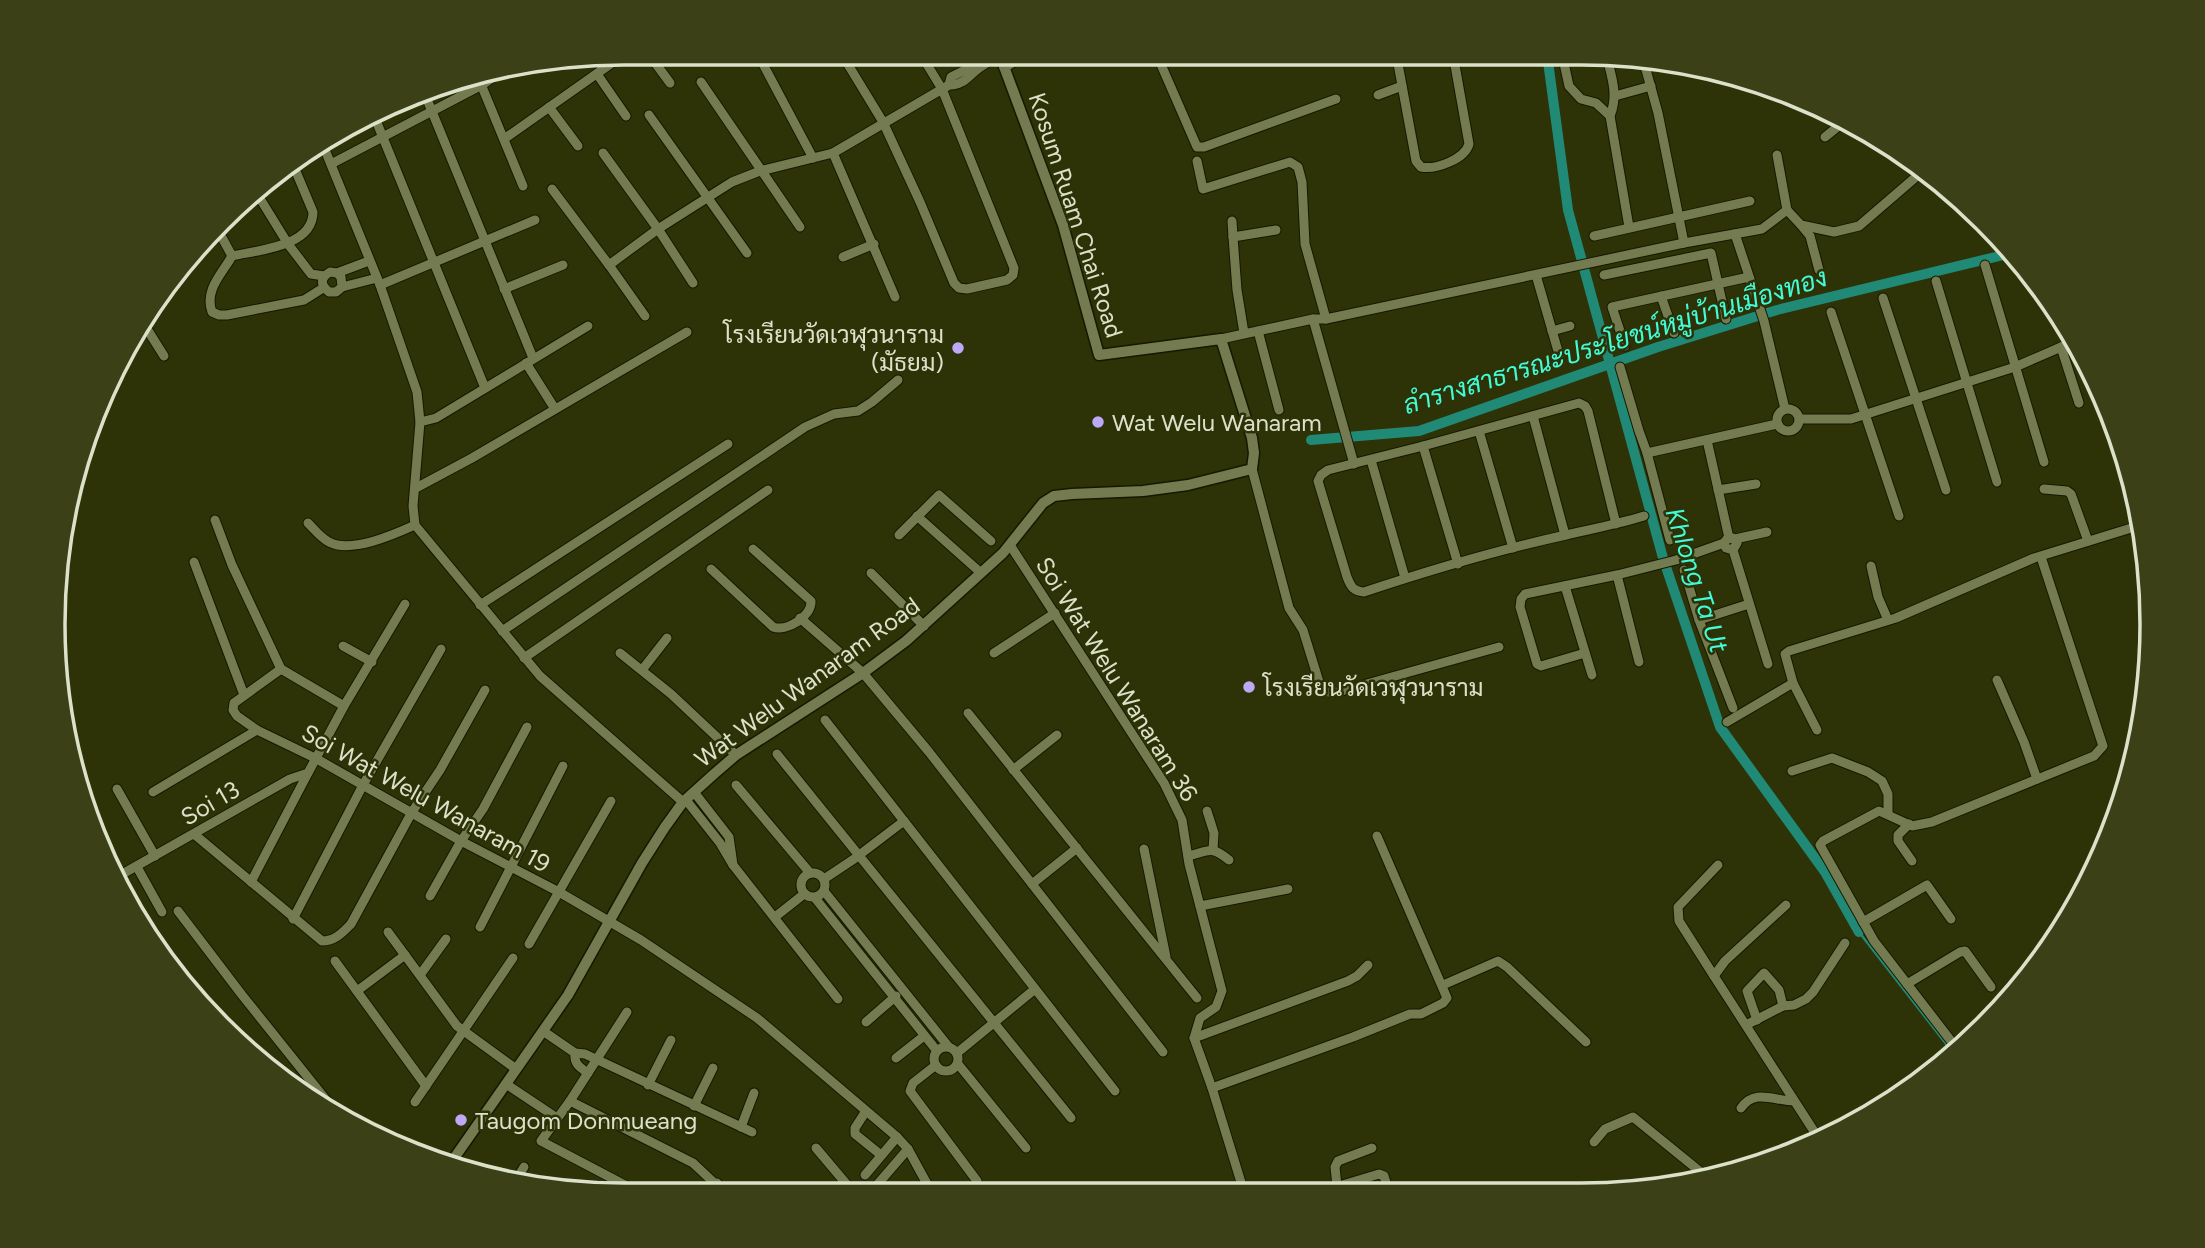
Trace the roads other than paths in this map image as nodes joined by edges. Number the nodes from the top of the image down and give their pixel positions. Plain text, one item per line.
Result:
1 (608, 65) edge
2 (657, 65) edge
3 (765, 65) edge
4 (848, 65) edge
5 (929, 65) edge
6 (984, 65) edge
7 (1003, 65) edge
8 (1009, 65) edge
9 (1161, 65) edge
10 (1398, 65) edge
11 (1455, 65) edge
12 (1564, 65) edge
13 (1609, 66) edge
14 (1004, 68) junction
15 (1646, 69) edge
16 (597, 74) junction
17 (701, 82) dead end
18 (481, 83) edge
19 (670, 83) dead end
20 (472, 86) edge
21 (1402, 86) junction
22 (1651, 86) junction
23 (945, 87) junction
24 (1378, 94) dead end
25 (1615, 96) junction
26 (1336, 99) dead end
27 (427, 100) edge
28 (549, 107) junction
29 (432, 111) junction
30 (649, 115) dead end
31 (626, 116) dead end
32 (1610, 116) junction
33 (377, 122) edge
34 (883, 122) junction
35 (1837, 127) edge
36 (383, 136) junction
37 (1825, 137) dead end
38 (504, 139) junction
39 (578, 146) dead end
40 (326, 151) edge
41 (603, 153) dead end
42 (834, 153) junction
43 (1777, 155) dead end
44 (813, 158) junction
45 (1197, 161) dead end
46 (331, 164) junction
47 (296, 171) edge
48 (760, 171) junction
49 (1916, 177) edge
50 (523, 186) dead end
51 (552, 189) dead end
52 (708, 196) junction
53 (261, 199) edge
54 (1750, 201) dead end
55 (1787, 210) junction
56 (1678, 216) junction
57 (535, 220) dead end
58 (1232, 221) dead end
59 (1801, 225) junction
60 (800, 227) dead end
61 (1629, 227) junction
62 (658, 229) junction
63 (1276, 230) dead end
64 (1735, 233) junction
65 (1594, 236) dead end
66 (222, 237) edge
67 (1233, 237) junction
68 (485, 241) junction
69 (1684, 243) junction
70 (288, 244) junction
71 (874, 244) junction
72 (747, 253) dead end
73 (232, 256) junction
74 (844, 257) dead end
75 (369, 261) junction
76 (434, 262) junction
77 (563, 265) dead end
78 (609, 265) junction
79 (1985, 265) dead end
80 (1819, 270) dead end
81 (337, 273) junction
82 (1536, 275) junction
83 (1604, 275) dead end
84 (324, 276) junction
85 (1749, 277) junction
86 (379, 281) junction
87 (1936, 281) dead end
88 (693, 283) dead end
89 (1718, 284) junction
90 (342, 287) junction
91 (323, 288) junction
92 (505, 289) junction
93 (1661, 296) junction
94 (895, 297) dead end
95 (1883, 298) dead end
96 (1831, 312) dead end
97 (645, 316) dead end
98 (1312, 319) junction
99 (1326, 319) junction
100 (1726, 319) dead end
101 (588, 326) dead end
102 (1570, 326) dead end
103 (148, 331) edge
104 (1258, 331) junction
105 (1552, 331) junction
106 (687, 332) dead end
107 (1244, 333) junction
108 (1674, 333) dead end
109 (1221, 339) junction
110 (2066, 345) edge
111 (1625, 346) dead end
112 (2061, 347) junction
113 (164, 356) dead end
114 (1560, 358) dead end
115 (529, 360) junction
116 (1620, 367) dead end
117 (2015, 367) junction
118 (898, 380) dead end
119 (1966, 381) junction
120 (485, 388) junction
121 (1916, 397) junction
122 (2079, 403) dead end
123 (555, 410) junction
124 (1279, 410) dead end
125 (1785, 410) junction
126 (1864, 415) junction
127 (1533, 416) junction
128 (1799, 419) junction
129 (420, 422) junction
130 (1777, 424) junction
131 (1479, 431) junction
132 (1707, 440) junction
133 (728, 444) dead end
134 (1423, 446) junction
135 (1647, 453) junction
136 (1371, 460) junction
137 (2043, 462) dead end
138 (1354, 464) junction
139 (1252, 469) junction
140 (1997, 482) dead end
141 (1756, 484) dead end
142 (416, 488) junction
143 (2044, 489) dead end
144 (1718, 490) junction
145 (1945, 490) dead end
146 (768, 491) dead end
147 (917, 516) junction
148 (1644, 516) dead end
149 (1899, 516) dead end
150 (215, 520) dead end
151 (307, 523) dead end
152 (1616, 524) junction
153 (415, 525) junction
154 (2132, 528) edge
155 (1767, 532) dead end
156 (899, 534) dead end
157 (1565, 535) junction
158 (1670, 540) dead end
159 (1729, 540) junction
160 (991, 541) dead end
161 (2088, 541) junction
162 (1010, 545) junction
163 (1513, 548) junction
164 (753, 549) dead end
165 (2041, 557) junction
166 (194, 562) dead end
167 (1458, 564) junction
168 (1871, 566) dead end
169 (711, 569) dead end
170 (1684, 570) dead end
171 (871, 573) dead end
172 (981, 573) junction
173 (1617, 575) junction
174 (1405, 579) junction
175 (1565, 586) junction
176 (405, 604) dead end
177 (1749, 604) junction
178 (480, 605) junction
179 (1055, 613) junction
180 (800, 618) junction
181 (1699, 620) junction
182 (1888, 620) junction
183 (924, 626) junction
184 (502, 631) junction
185 (667, 638) dead end
186 (343, 646) dead end
187 (1499, 647) dead end
188 (441, 649) dead end
189 (620, 653) dead end
190 (994, 653) dead end
191 (1585, 653) junction
192 (524, 658) junction
193 (372, 662) junction
194 (1639, 662) dead end
195 (1768, 664) dead end
196 (281, 669) junction
197 (642, 670) junction
198 (863, 674) junction
199 (1592, 674) dead end
200 (1997, 680) dead end
201 (1793, 682) junction
202 (485, 690) dead end
203 (244, 695) junction
204 (344, 706) junction
205 (1733, 708) dead end
206 (968, 713) dead end
207 (825, 720) dead end
208 (1727, 722) dead end
209 (527, 727) dead end
210 (257, 730) junction
211 (1817, 730) dead end
212 (1058, 735) dead end
213 (777, 754) dead end
214 (736, 755) junction
215 (317, 759) junction
216 (563, 766) dead end
217 (1013, 770) junction
218 (1792, 771) dead end
219 (308, 773) junction
220 (2037, 779) junction
221 (363, 785) junction
222 (736, 785) dead end
223 (117, 789) dead end
224 (153, 792) dead end
225 (688, 798) junction
226 (611, 802) dead end
227 (1207, 811) dead end
228 (412, 812) junction
229 (1888, 814) junction
230 (904, 821) junction
231 (1909, 824) junction
232 (194, 834) junction
233 (1377, 836) dead end
234 (461, 841) junction
235 (1077, 848) junction
236 (1144, 849) dead end
237 (1213, 850) junction
238 (155, 856) junction
239 (859, 856) junction
240 (1188, 856) junction
241 (1229, 860) dead end
242 (1912, 861) dead end
243 (1718, 865) dead end
244 (137, 867) junction
245 (509, 867) junction
246 (810, 873) junction
247 (124, 874) edge
248 (824, 879) junction
249 (251, 882) junction
250 (1032, 884) junction
251 (1288, 889) dead end
252 (824, 891) junction
253 (559, 892) junction
254 (804, 894) junction
255 (430, 896) dead end
256 (815, 898) junction
257 (1786, 905) dead end
258 (1200, 906) junction
259 (178, 911) dead end
260 (162, 912) dead end
261 (775, 917) junction
262 (293, 919) junction
263 (1951, 919) dead end
264 (609, 921) junction
265 (1863, 922) junction
266 (480, 927) dead end
267 (388, 932) dead end
268 (446, 939) dead end
269 (1845, 943) dead end
270 (529, 944) dead end
271 (405, 954) junction
272 (513, 958) dead end
273 (1167, 960) junction
274 (335, 961) dead end
275 (1367, 965) dead end
276 (420, 975) junction
277 (1714, 976) junction
278 (1907, 984) junction
279 (1443, 985) junction
280 (1991, 987) dead end
281 (1035, 989) junction
282 (903, 990) junction
283 (356, 991) junction
284 (894, 998) junction
285 (1197, 998) dead end
286 (838, 999) dead end
287 (1783, 1006) junction
288 (627, 1012) dead end
289 (1756, 1020) junction
290 (866, 1022) dead end
291 (994, 1023) junction
292 (1746, 1025) junction
293 (543, 1031) junction
294 (464, 1032) junction
295 (924, 1036) junction
296 (1194, 1038) junction
297 (671, 1040) dead end
298 (1586, 1042) dead end
299 (1952, 1042) edge
300 (948, 1046) junction
301 (937, 1051) junction
302 (1163, 1052) dead end
303 (575, 1053) junction
304 (957, 1053) junction
305 (896, 1058) dead end
306 (596, 1060) junction
307 (958, 1064) junction
308 (936, 1065) junction
309 (713, 1068) dead end
310 (516, 1069) junction
311 (587, 1073) junction
312 (506, 1084) junction
313 (648, 1084) junction
314 (426, 1086) junction
315 (1212, 1088) junction
316 (1115, 1091) dead end
317 (754, 1094) dead end
318 (322, 1095) edge
319 (570, 1101) junction
320 (1794, 1101) junction
321 (415, 1102) dead end
322 (694, 1106) junction
323 (1741, 1108) dead end
324 (866, 1111) junction
325 (557, 1118) junction
326 (1071, 1118) dead end
327 (741, 1126) junction
328 (752, 1132) dead end
329 (1814, 1132) edge
330 (897, 1137) junction
331 (1594, 1142) dead end
332 (816, 1148) dead end
333 (1026, 1148) dead end
334 (1372, 1148) dead end
335 (908, 1149) junction
336 (881, 1156) junction
337 (455, 1157) edge
338 (524, 1167) dead end
339 (1699, 1171) edge
340 (520, 1174) edge
341 (865, 1175) dead end
342 (977, 1181) dead end
343 (621, 1183) edge
344 (716, 1183) edge
345 (846, 1183) edge
346 (879, 1183) edge
347 (927, 1183) edge
348 (1241, 1183) edge
349 (1337, 1183) edge
350 (1348, 1183) edge
351 (1386, 1183) edge

1 - 16 street
2 - 19 street
3 - 44 street
4 - 34 street
5 - 23 street
6 - 23 street
7 - 14 street, Kosum Ruam Chai Road
8 - 14 street
9 - 26 street
10 - 21 street
11 - 21 street
12 - 32 street
13 - 25 street
14 - 109 street, Kosum Ruam Chai Road
15 - 22 street
16 - 28 street
16 - 31 street
17 - 48 street
18 - 38 street
20 - 29 street
21 - 24 street
22 - 25 street
22 - 56 street
23 - 34 street
23 - 34 street
25 - 32 street
27 - 29 street
28 - 38 street
28 - 39 street
29 - 36 street
29 - 68 street
30 - 52 street
32 - 61 street
33 - 36 street
34 - 42 street
35 - 37 street
36 - 46 street
36 - 76 street
38 - 50 street
40 - 46 street
41 - 62 street
42 - 44 street
42 - 71 street
43 - 55 street
44 - 48 street
45 - 99 street
46 - 75 street
47 - 70 street
48 - 52 street
48 - 60 street
49 - 59 street
51 - 78 street
52 - 62 street
52 - 72 street
53 - 70 street
54 - 56 street
55 - 59 street
55 - 64 street
56 - 61 street
56 - 69 street
57 - 68 street
58 - 67 street
59 - 80 street
61 - 65 street
62 - 78 street
62 - 88 street
63 - 67 street
64 - 69 street
64 - 85 street
66 - 73 street
67 - 107 street
68 - 76 street
68 - 92 street
69 - 82 street
70 - 73 street
70 - 84 street
71 - 74 street
71 - 94 street
73 - 91 street
75 - 81 street
75 - 86 street
76 - 86 street
76 - 120 street
77 - 92 street
78 - 97 street
79 - 117 street
81 - 84 street
81 - 90 street
82 - 99 street
82 - 105 street
83 - 89 street
84 - 91 street
85 - 89 street
85 - 125 street
86 - 90 street
86 - 129 street
87 - 119 street
89 - 93 street
89 - 100 street
90 - 91 street
92 - 115 street
93 - 108 street
93 - 111 street
95 - 121 street
96 - 126 street
98 - 99 street
98 - 104 street
98 - 138 street
101 - 115 street
102 - 105 street
103 - 113 street
104 - 107 street
104 - 124 street
105 - 114 street
106 - 123 street
107 - 109 street
109 - 139 street
110 - 112 street
112 - 117 street
112 - 122 street
115 - 120 street
115 - 123 street
116 - 135 street
117 - 119 street
117 - 137 street
118 - 184 street
119 - 121 street
119 - 140 street
120 - 129 street
121 - 126 street
121 - 145 street
123 - 142 street
125 - 128 street
125 - 130 street
126 - 128 street
126 - 149 street
127 - 131 street
127 - 152 street
127 - 157 street
128 - 130 street
129 - 142 street
130 - 132 street
131 - 134 street
131 - 163 street
132 - 135 street
132 - 144 street
133 - 178 street
134 - 136 street
134 - 167 street
135 - 158 street
136 - 138 street
136 - 174 street
138 - 174 street
139 - 162 street, Wat Welu Wanaram Road
139 - 187 street
141 - 144 street
142 - 153 street
143 - 161 street
144 - 159 street
146 - 192 street
147 - 156 street
147 - 160 street
147 - 172 street
148 - 152 street
150 - 196 street
151 - 153 street
152 - 157 street
153 - 178 street
154 - 161 street
155 - 159 street
157 - 163 street
159 - 173 street
159 - 177 street
161 - 165 street
162 - 172 street, Wat Welu Wanaram Road
162 - 179 street, Soi Wat Welu Wanaram 36
163 - 167 street
164 - 180 street
165 - 182 street
165 - 220 street
166 - 203 street
167 - 174 street
168 - 182 street
169 - 180 street
170 - 181 street
171 - 183 street
172 - 183 street, Wat Welu Wanaram Road
173 - 175 street
173 - 194 street
175 - 191 street
175 - 191 street
176 - 193 street
177 - 181 street
177 - 195 street
178 - 184 street
179 - 190 street
179 - 240 street, Soi Wat Welu Wanaram 36
180 - 198 street
181 - 205 street
182 - 201 street
183 - 198 street, Wat Welu Wanaram Road
184 - 192 street
185 - 197 street
186 - 193 street
188 - 221 street
189 - 197 street
191 - 199 street
192 - 225 street
193 - 204 street
196 - 203 street
196 - 204 street
197 - 214 street
198 - 214 street, Wat Welu Wanaram Road
198 - 250 street
200 - 220 street
201 - 208 street
201 - 211 street
202 - 228 street
203 - 210 street, Soi Wat Welu Wanaram 19
204 - 215 street
206 - 217 street
207 - 230 street
209 - 234 street
210 - 215 street, Soi Wat Welu Wanaram 19
210 - 224 street
212 - 217 street
213 - 239 street
214 - 225 street, Wat Welu Wanaram Road
215 - 219 street
215 - 221 street, Soi Wat Welu Wanaram 19
216 - 245 street
217 - 235 street
218 - 229 street
219 - 232 street, Soi 13
219 - 249 street
220 - 231 street
221 - 228 street, Soi Wat Welu Wanaram 19
221 - 262 street
222 - 246 street
223 - 238 street
225 - 261 street
225 - 264 street, Wat Welu Wanaram Road
226 - 253 street
227 - 237 street
228 - 234 street, Soi Wat Welu Wanaram 19
228 - 262 street
229 - 231 street
229 - 265 street
230 - 239 street
230 - 281 street
231 - 242 street
232 - 238 street, Soi 13
232 - 249 street
233 - 279 street
234 - 245 street, Soi Wat Welu Wanaram 19
234 - 255 street
235 - 250 street
235 - 273 street
236 - 273 street
237 - 240 street
237 - 241 street
238 - 244 street, Soi 13
239 - 248 street
239 - 291 street
240 - 258 street, Soi Wat Welu Wanaram 36
243 - 277 street
244 - 247 street, Soi 13
244 - 260 street
245 - 253 street, Soi Wat Welu Wanaram 19
245 - 266 street
246 - 248 street
246 - 254 street
248 - 252 street
249 - 262 street
250 - 302 street
251 - 258 street
252 - 256 street
252 - 282 street
253 - 264 street, Soi Wat Welu Wanaram 19
253 - 270 street
254 - 256 street
254 - 261 street
256 - 284 street
257 - 277 street
258 - 296 street, Soi Wat Welu Wanaram 36
259 - 318 street
261 - 286 street
263 - 265 street
264 - 293 street, Wat Welu Wanaram Road
264 - 324 street, Soi Wat Welu Wanaram 19
265 - 278 street
267 - 271 street
268 - 276 street
269 - 287 street
271 - 276 street
271 - 283 street
272 - 294 street
273 - 285 street
274 - 283 street
275 - 296 street
276 - 294 street
277 - 292 street
278 - 280 street
278 - 299 street
279 - 298 street
279 - 315 street
281 - 291 street
281 - 316 street
282 - 284 street
282 - 300 street
283 - 314 street
284 - 290 street
284 - 295 street
287 - 289 street
287 - 289 street
288 - 306 street
289 - 292 street
291 - 304 street
291 - 326 street
292 - 320 street
293 - 303 street
293 - 310 street, Wat Welu Wanaram Road
294 - 310 street
294 - 314 street
295 - 301 street
295 - 305 street
296 - 315 street
297 - 313 street
300 - 301 street
300 - 304 street
301 - 308 street
303 - 306 street
303 - 311 street
304 - 307 street
306 - 311 street
306 - 313 street
307 - 308 street
307 - 333 street
308 - 342 street
309 - 322 street
310 - 312 street, Wat Welu Wanaram Road
311 - 319 street
312 - 325 street
312 - 337 street, Wat Welu Wanaram Road
313 - 322 street
314 - 321 street
315 - 348 street
317 - 327 street
319 - 325 street
319 - 344 street
320 - 323 street
320 - 329 street
322 - 327 street
324 - 330 street, Soi Wat Welu Wanaram 19
324 - 336 street
325 - 343 street
327 - 328 street
330 - 335 street, Soi Wat Welu Wanaram 19
330 - 336 street
331 - 339 street
332 - 345 street
334 - 349 street
335 - 346 street
335 - 347 street, Soi Wat Welu Wanaram 19
336 - 341 street
338 - 340 street
350 - 351 street

